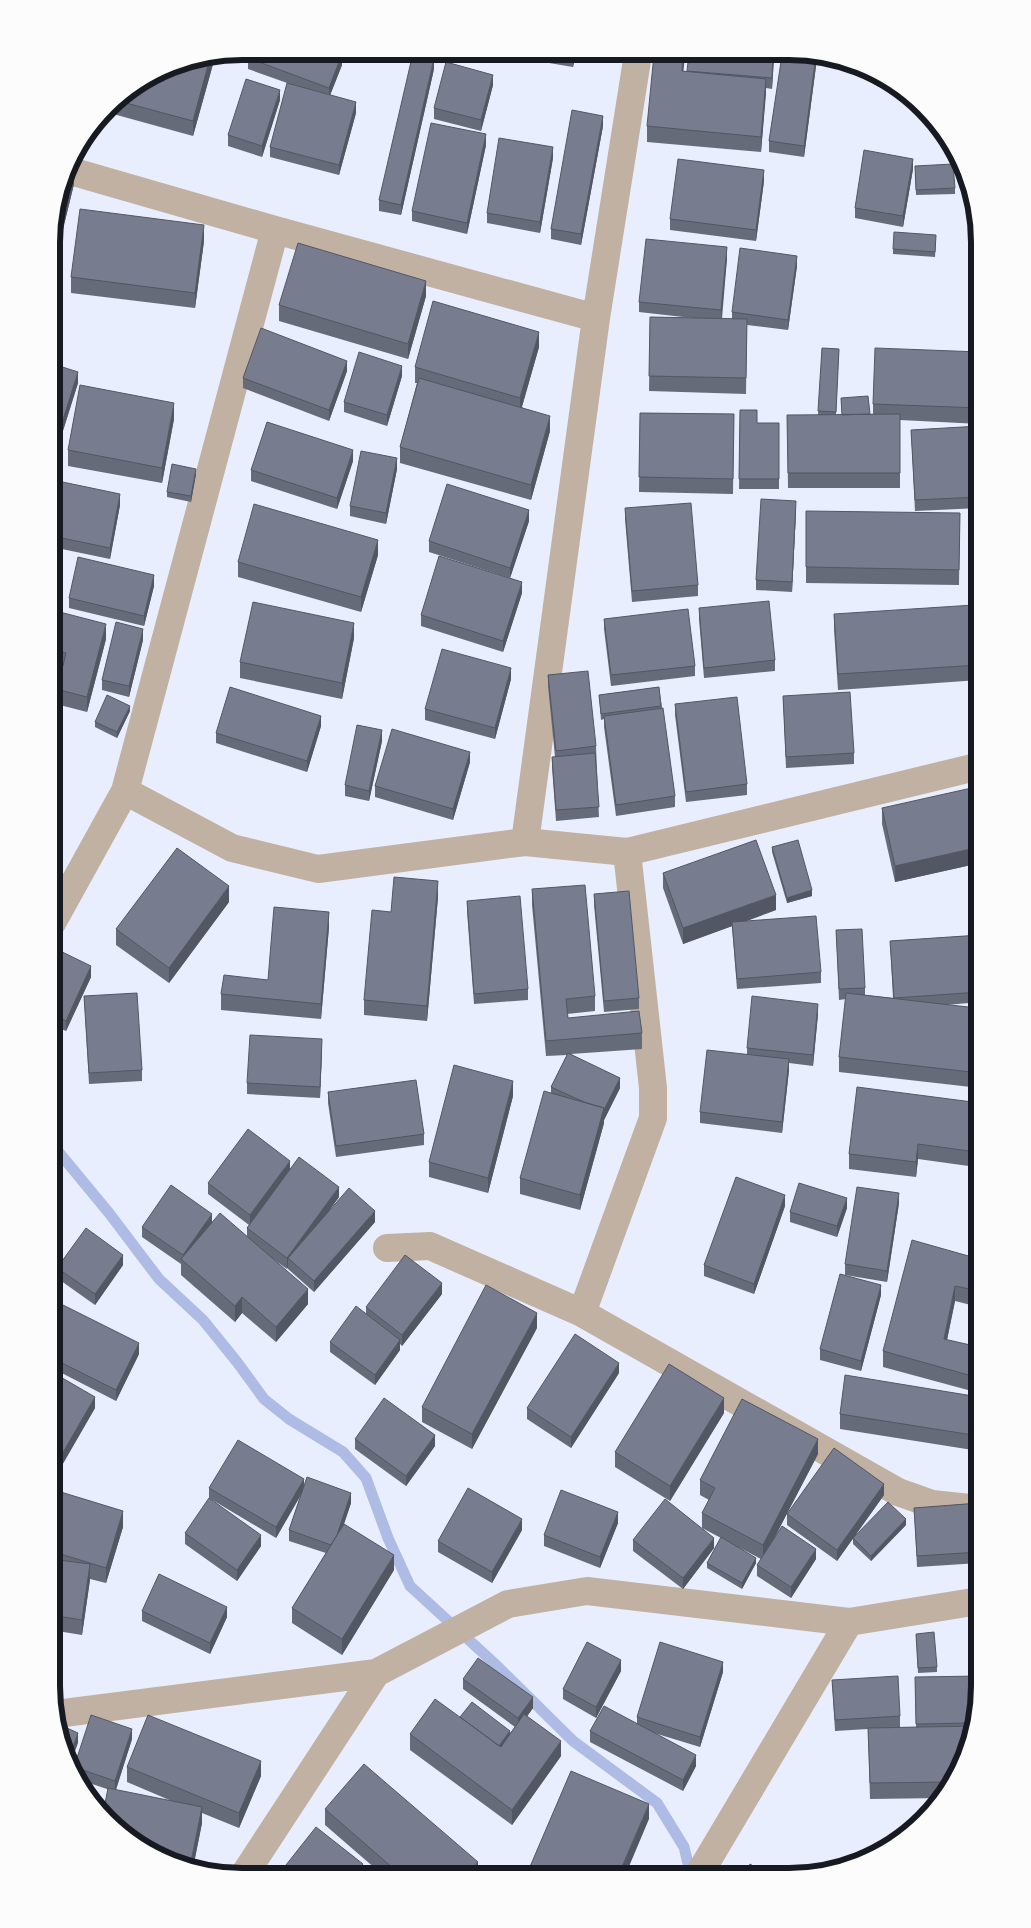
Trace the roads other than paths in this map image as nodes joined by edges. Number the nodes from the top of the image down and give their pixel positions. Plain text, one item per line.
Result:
1 (637, 60) edge
2 (74, 172) edge
3 (275, 230) junction
4 (596, 318) junction
5 (971, 768) edge
6 (125, 790) junction
7 (525, 842) junction
8 (628, 852) junction
9 (60, 908) edge
10 (387, 1248) dead end
11 (582, 1313) junction
12 (971, 1508) edge
13 (971, 1602) edge
14 (849, 1622) junction
15 (376, 1673) junction
16 (63, 1713) edge
17 (249, 1868) edge
18 (703, 1868) edge

1 - 4 street
2 - 3 street
3 - 4 street
3 - 6 street
4 - 7 street
5 - 8 street
6 - 7 street
6 - 9 street
7 - 8 street
8 - 11 street
10 - 11 street
11 - 12 street
13 - 14 street
14 - 15 street
14 - 18 street
15 - 16 street
15 - 17 street

